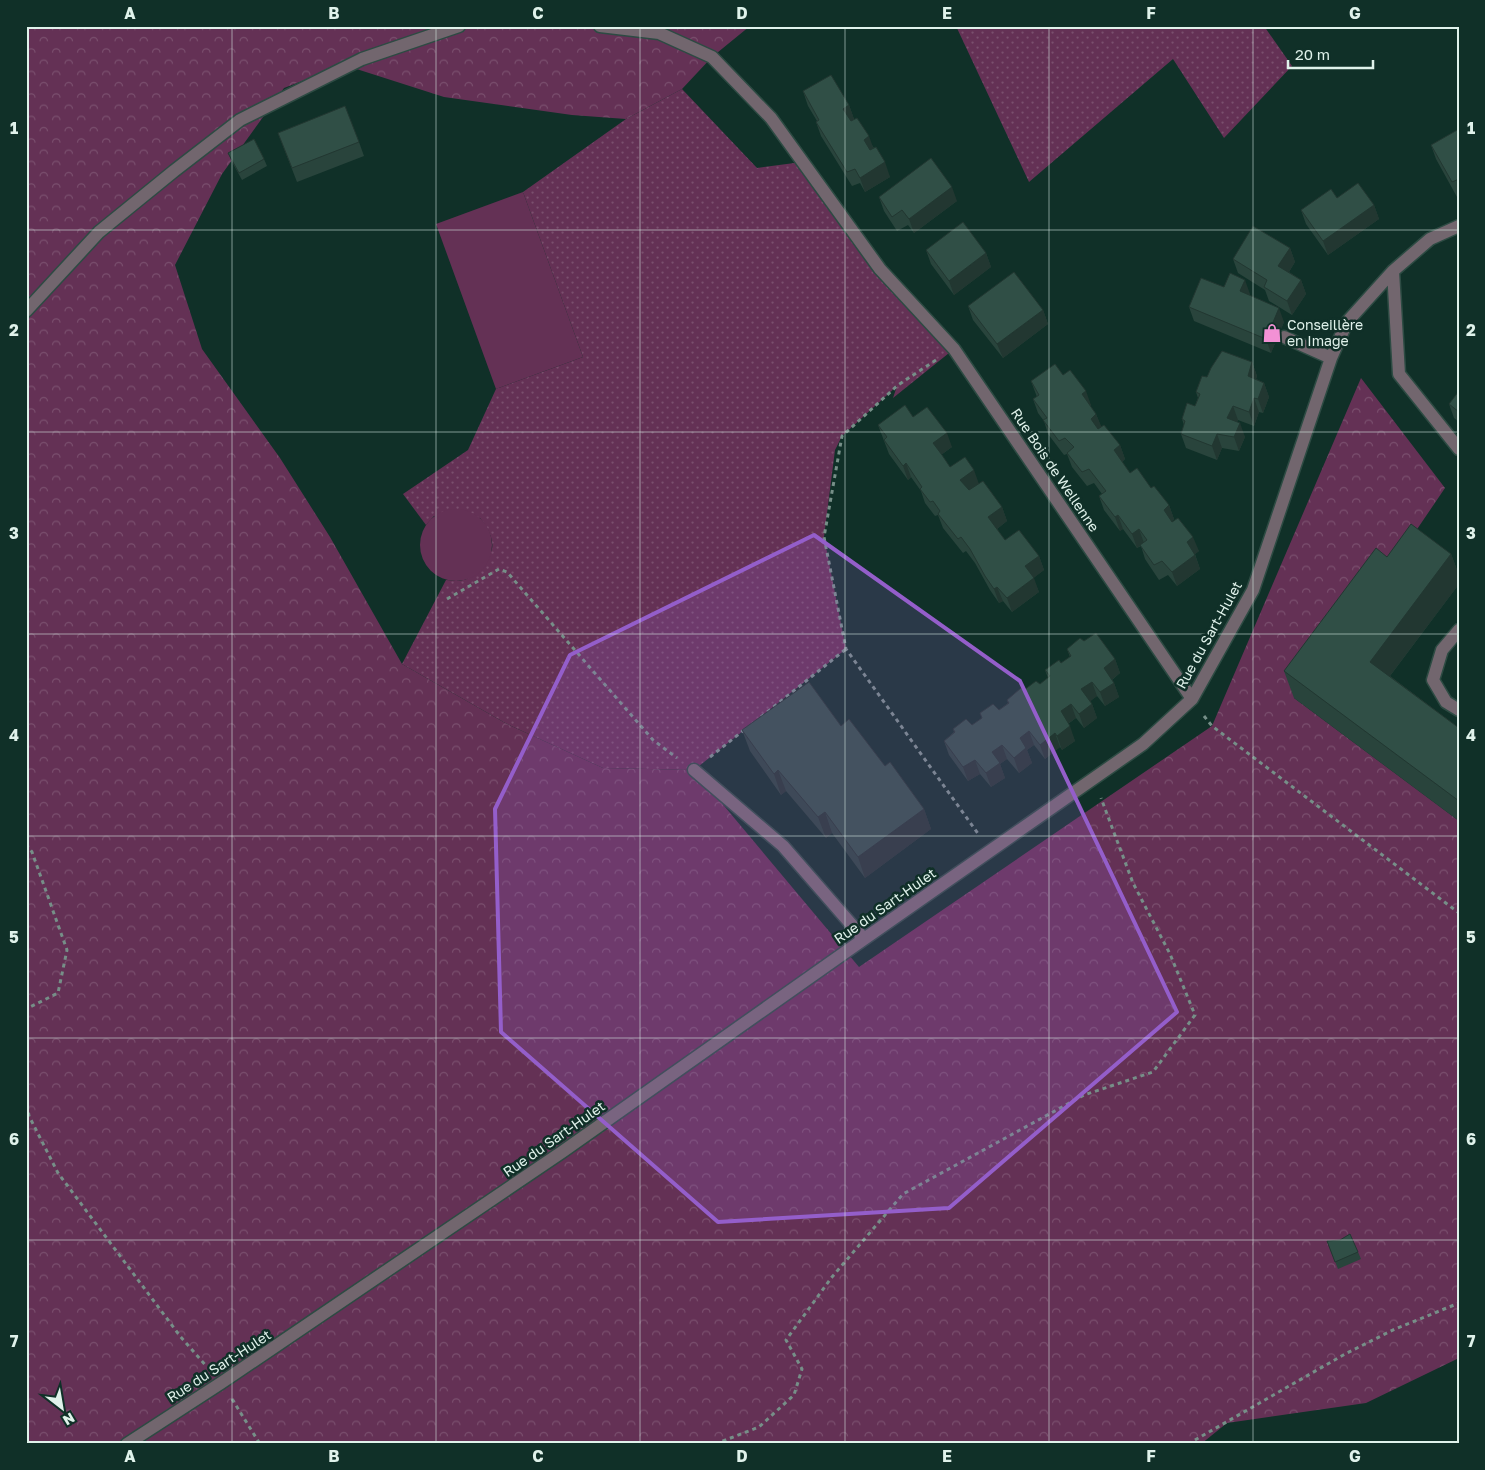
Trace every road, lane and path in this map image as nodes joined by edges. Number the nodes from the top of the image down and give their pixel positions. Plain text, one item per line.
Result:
1 (459, 26) edge
2 (600, 26) edge
3 (1459, 226) edge
4 (1394, 271) junction
5 (26, 311) edge
6 (1284, 337) dead end
7 (954, 349) junction
8 (1331, 358) junction
9 (1459, 449) edge
10 (447, 599) dead end
11 (1459, 630) edge
12 (846, 649) junction
13 (1192, 699) junction
14 (1459, 710) edge
15 (755, 722) edge
16 (748, 728) edge
17 (694, 770) junction
18 (1094, 778) junction
19 (26, 844) edge
20 (990, 851) junction
21 (1459, 914) edge
22 (864, 940) junction
23 (26, 1009) edge
24 (26, 1097) edge
25 (1459, 1303) edge
26 (222, 1383) junction
27 (127, 1444) edge
28 (260, 1444) edge
29 (714, 1444) edge
30 (1188, 1444) edge

1 - 5 street
2 - 7 street, Rue Bois de Wellenne
3 - 4 street, Rue du Sart-Hulet
4 - 8 street, Rue du Sart-Hulet
4 - 9 street
6 - 8 street
7 - 12 path
7 - 13 street, Rue Bois de Wellenne
8 - 13 street, Rue du Sart-Hulet
10 - 17 path
11 - 14 street
12 - 15 path
12 - 20 path
13 - 18 street, Rue du Sart-Hulet
13 - 21 path
16 - 17 path
17 - 22 street
18 - 20 street, Rue du Sart-Hulet
18 - 29 path
19 - 23 path
20 - 22 street, Rue du Sart-Hulet
22 - 26 street, Rue du Sart-Hulet
24 - 26 path
25 - 30 path
26 - 27 street, Rue du Sart-Hulet
26 - 28 path

